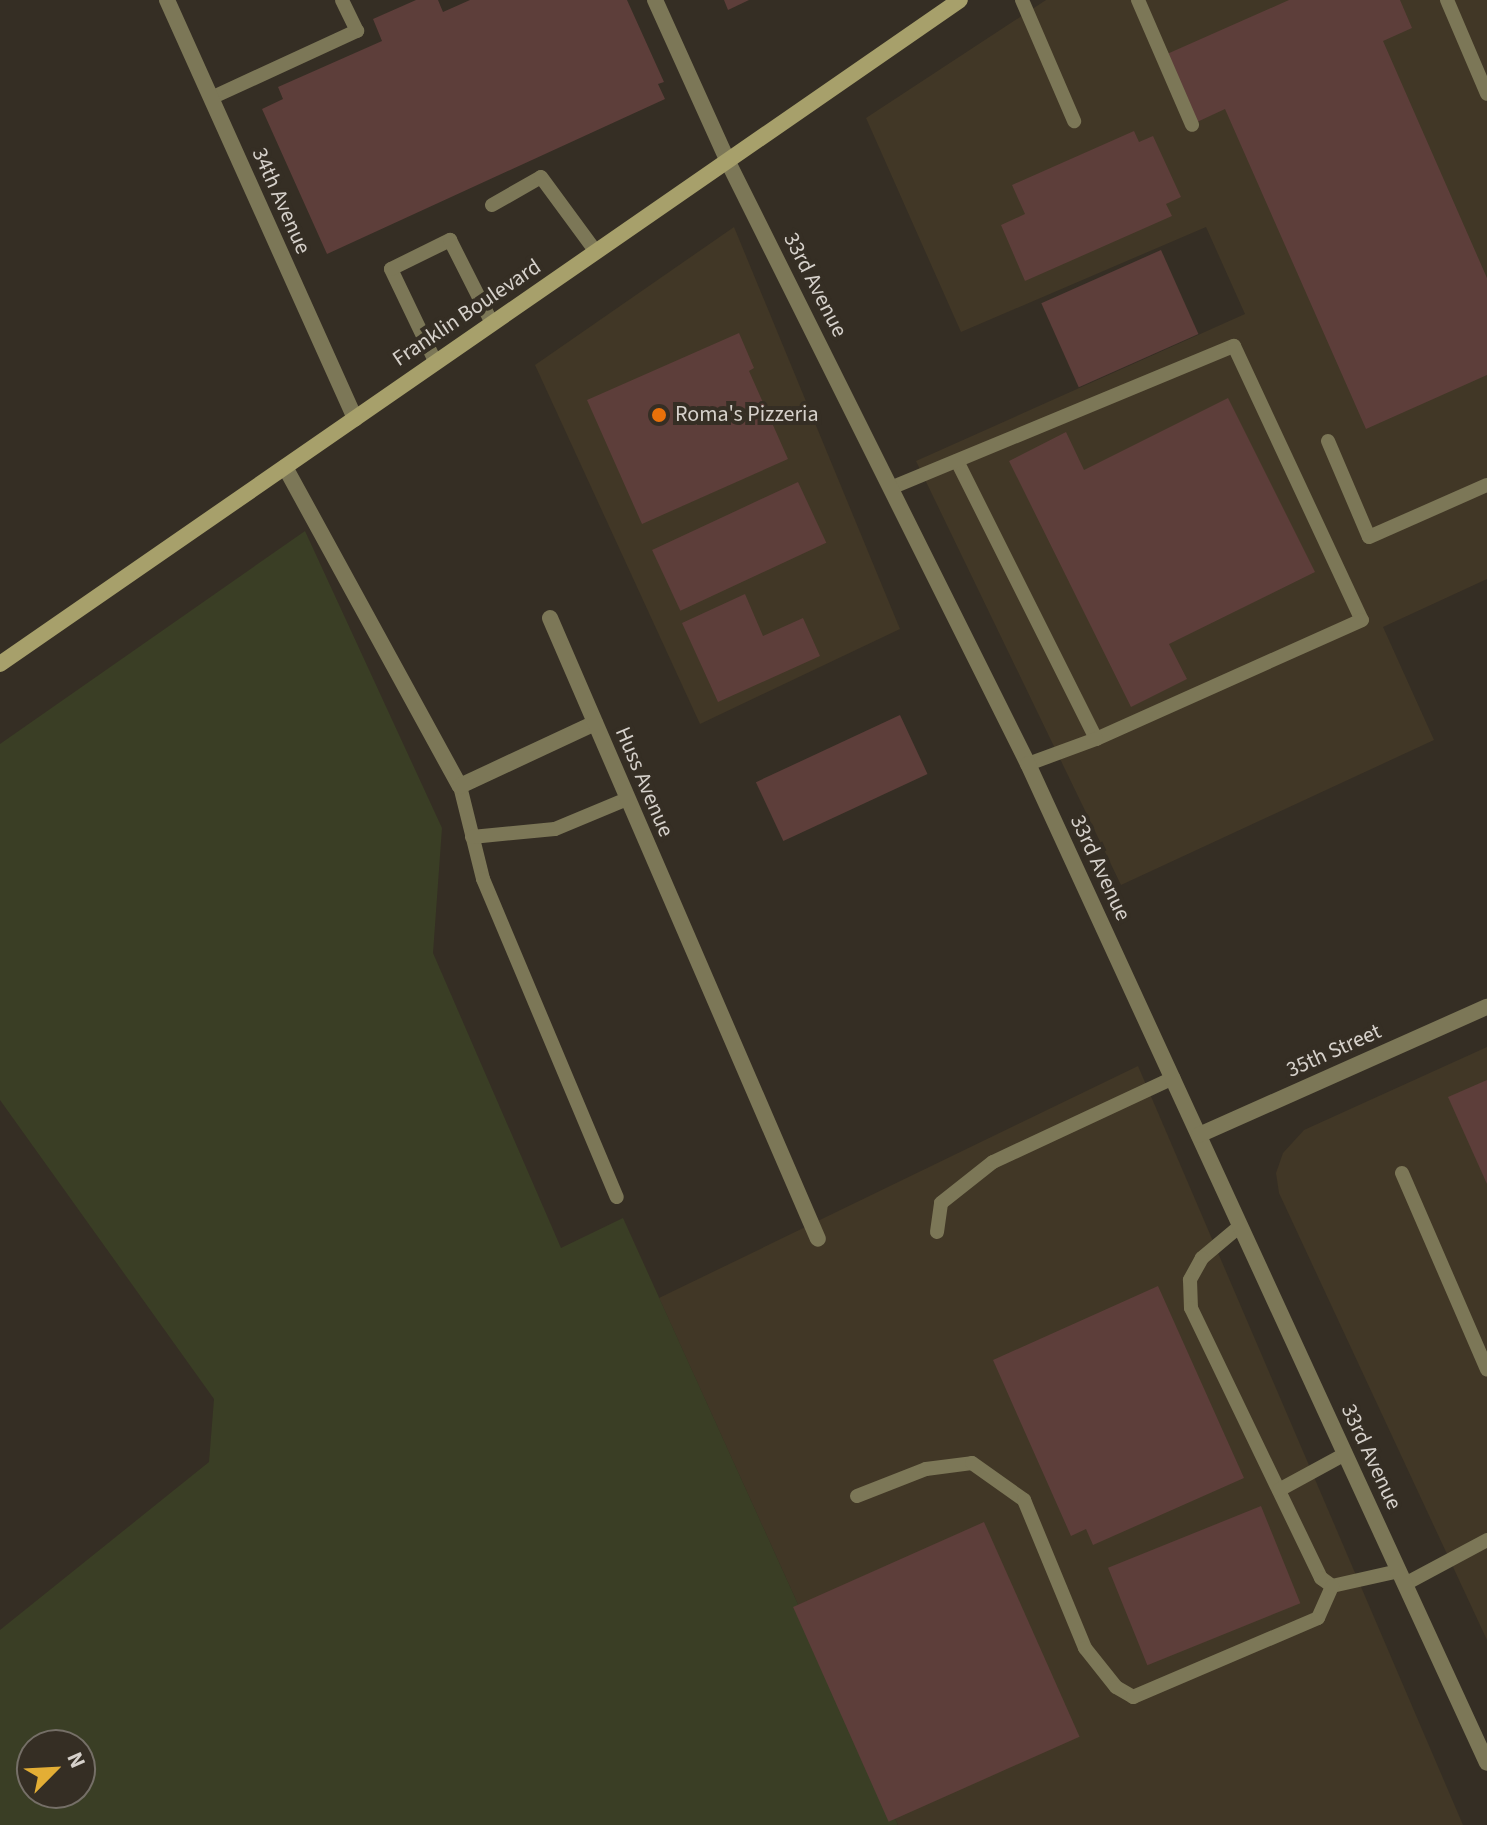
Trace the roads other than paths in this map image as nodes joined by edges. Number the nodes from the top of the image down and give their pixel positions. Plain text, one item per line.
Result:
1 (167, 0) edge
2 (342, 0) edge
3 (655, 0) edge
4 (960, 0) edge
5 (1022, 0) edge
6 (1138, 0) edge
7 (1447, 0) edge
8 (1487, 94) edge
9 (211, 98) junction
10 (1074, 121) dead end
11 (1192, 125) dead end
12 (728, 162) junction
13 (492, 205) dead end
14 (596, 252) junction
15 (492, 323) junction
16 (435, 361) junction
17 (355, 419) junction
18 (1328, 441) dead end
19 (957, 461) junction
20 (285, 467) junction
21 (1487, 485) edge
22 (893, 487) junction
23 (550, 618) dead end
24 (0, 664) edge
25 (595, 723) junction
26 (1096, 739) junction
27 (1028, 764) junction
28 (460, 786) junction
29 (627, 799) junction
30 (472, 837) junction
31 (1487, 1007) edge
32 (1173, 1078) junction
33 (1199, 1135) junction
34 (1402, 1173) dead end
35 (617, 1197) dead end
36 (1240, 1226) junction
37 (937, 1232) dead end
38 (818, 1239) dead end
39 (1487, 1369) edge
40 (1345, 1454) junction
41 (1279, 1490) junction
42 (857, 1496) dead end
43 (1487, 1540) edge
44 (1402, 1577) junction
45 (1332, 1586) junction
46 (1487, 1763) edge

1 - 9 street, 34th Avenue
2 - 9 lane
3 - 12 street, 33rd Avenue
4 - 12 main road, Franklin Boulevard
5 - 10 lane
6 - 11 lane
7 - 8 lane
9 - 17 street, 34th Avenue
12 - 14 main road, Franklin Boulevard
12 - 22 street, 33rd Avenue
13 - 14 lane
14 - 15 main road, Franklin Boulevard
15 - 16 main road, Franklin Boulevard
15 - 16 lane
16 - 17 main road, Franklin Boulevard
17 - 20 main road, Franklin Boulevard
18 - 21 lane
19 - 22 lane
19 - 26 lane
19 - 26 lane
20 - 24 main road, Franklin Boulevard
20 - 28 street
22 - 27 street, 33rd Avenue
23 - 25 street
25 - 28 street, Huss Avenue
25 - 29 street, Huss Avenue
26 - 27 lane
27 - 32 street, 33rd Avenue
28 - 30 lane
29 - 30 lane
29 - 38 street, Huss Avenue
30 - 35 lane
31 - 33 street, 35th Street
32 - 33 street, 33rd Avenue
32 - 37 lane
33 - 36 street, 33rd Avenue
34 - 39 lane
36 - 40 street, 33rd Avenue
36 - 41 lane
40 - 41 lane
40 - 44 street, 33rd Avenue
41 - 45 lane
42 - 45 lane
43 - 44 lane
44 - 45 lane
44 - 46 street, 33rd Avenue

